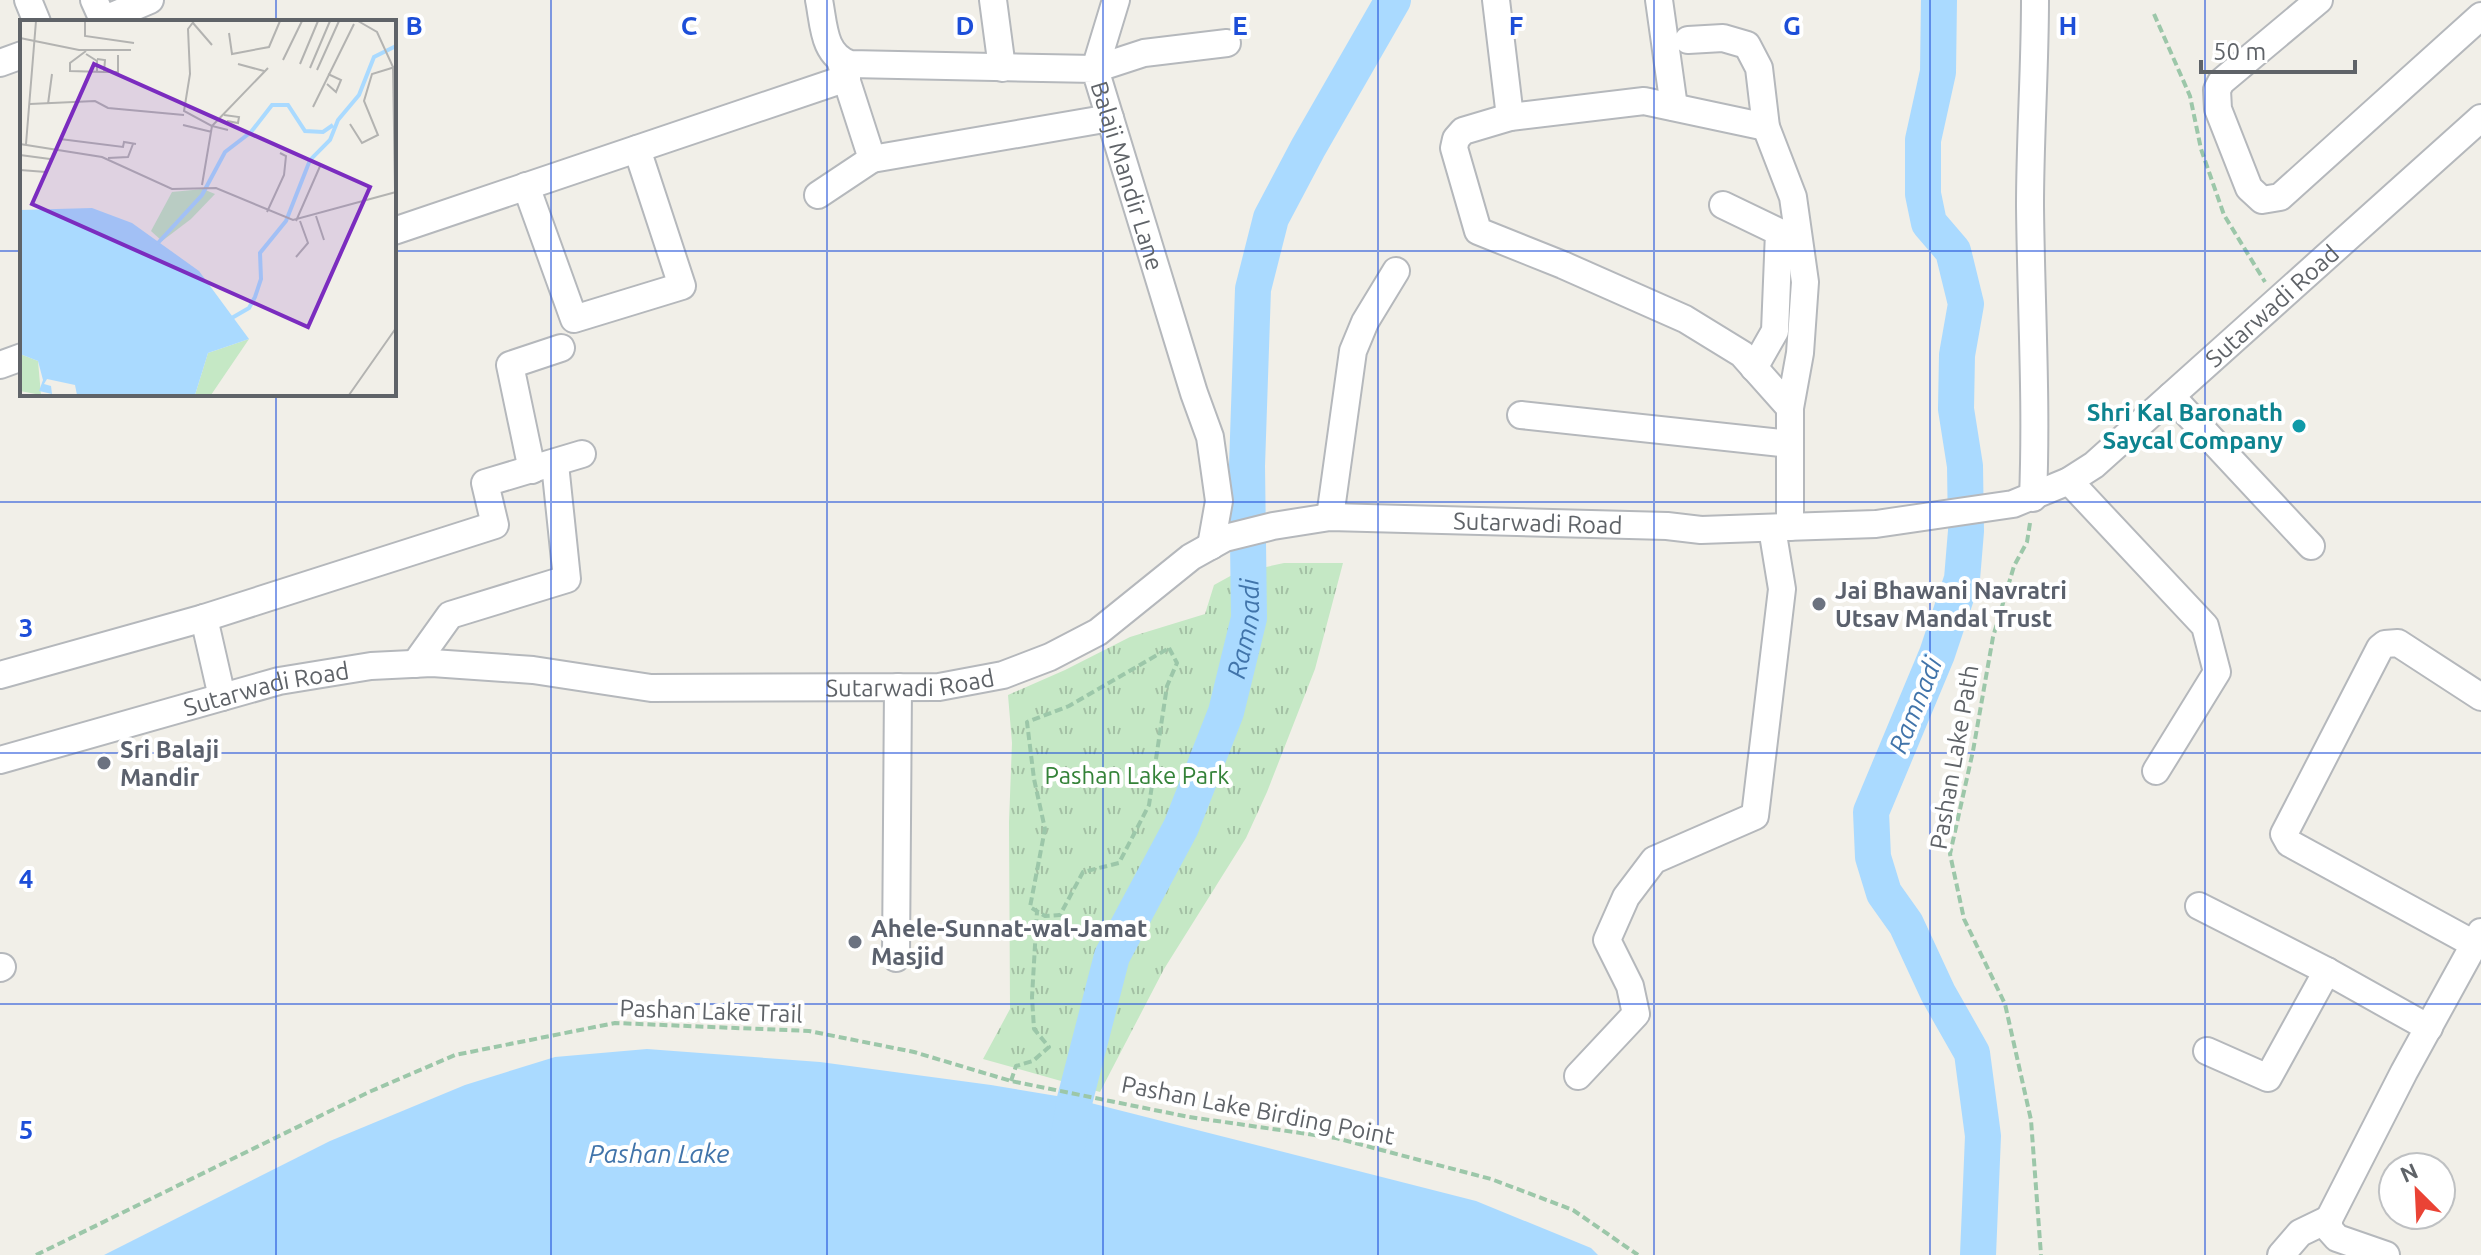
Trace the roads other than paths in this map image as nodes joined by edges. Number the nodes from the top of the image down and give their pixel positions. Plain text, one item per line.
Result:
1 (28, 0) edge
2 (150, 0) edge
3 (819, 0) edge
4 (993, 0) edge
5 (1116, 0) edge
6 (1496, 0) edge
7 (1659, 0) edge
8 (2035, 0) edge
9 (2319, 0) edge
10 (98, 14) edge
11 (2481, 16) edge
12 (36, 20) edge
13 (1688, 40) dead end
14 (1227, 43) dead end
15 (20, 56) edge
16 (0, 63) edge
17 (1002, 68) junction
18 (1095, 69) junction
19 (844, 70) junction
20 (1674, 107) junction
21 (1510, 117) junction
22 (1110, 118) junction
23 (2481, 118) edge
24 (1766, 127) junction
25 (637, 149) junction
26 (872, 159) junction
27 (526, 186) junction
28 (818, 195) dead end
29 (1723, 205) dead end
30 (396, 230) edge
31 (1396, 271) dead end
32 (561, 348) dead end
33 (20, 358) edge
34 (0, 365) edge
35 (1754, 368) junction
36 (2171, 396) junction
37 (1790, 408) junction
38 (1521, 415) dead end
39 (1790, 444) junction
40 (582, 454) dead end
41 (544, 467) junction
42 (2069, 481) junction
43 (2023, 501) junction
44 (1330, 517) junction
45 (1781, 528) junction
46 (1218, 542) junction
47 (2311, 546) dead end
48 (204, 618) junction
49 (415, 664) junction
50 (0, 675) edge
51 (898, 687) junction
52 (222, 697) junction
53 (2481, 697) edge
54 (0, 760) edge
55 (2156, 771) dead end
56 (2199, 906) dead end
57 (2478, 938) edge
58 (896, 958) dead end
59 (2327, 971) junction
60 (2429, 1028) junction
61 (2207, 1051) dead end
62 (1578, 1076) dead end
63 (2329, 1219) junction
64 (2281, 1255) edge
65 (2386, 1255) edge

1 - 12 street
2 - 10 street
3 - 19 street
4 - 17 street
5 - 18 street
6 - 21 street
7 - 20 street
8 - 43 street
9 - 11 street
13 - 24 street
14 - 18 street
15 - 16 street
17 - 18 street, Balaji Mandir Lane
17 - 19 street, Balaji Mandir Lane
18 - 22 street, Balaji Mandir Lane
19 - 25 street
19 - 26 street
20 - 21 street
20 - 24 street
21 - 35 street
22 - 26 street
22 - 46 street, Balaji Mandir Lane
23 - 36 street, Sutarwadi Road
24 - 37 street
25 - 27 street
25 - 27 street
26 - 28 street
27 - 30 street
29 - 35 street
31 - 44 street
32 - 41 street
33 - 34 street
35 - 37 street
36 - 42 street, Sutarwadi Road
36 - 47 street
37 - 39 street
38 - 39 street
39 - 45 street
40 - 41 street
41 - 48 street
41 - 49 street
42 - 43 street, Sutarwadi Road
42 - 55 street
43 - 45 street, Sutarwadi Road
44 - 45 street, Sutarwadi Road
44 - 46 street, Sutarwadi Road
45 - 62 street
46 - 51 street, Sutarwadi Road
48 - 50 street
48 - 52 street
49 - 51 street, Sutarwadi Road
49 - 52 street, Sutarwadi Road
51 - 58 street
52 - 54 street, Sutarwadi Road
53 - 57 street
56 - 59 street
57 - 60 street
59 - 60 street
59 - 61 street
60 - 63 street
63 - 64 street
63 - 65 street

